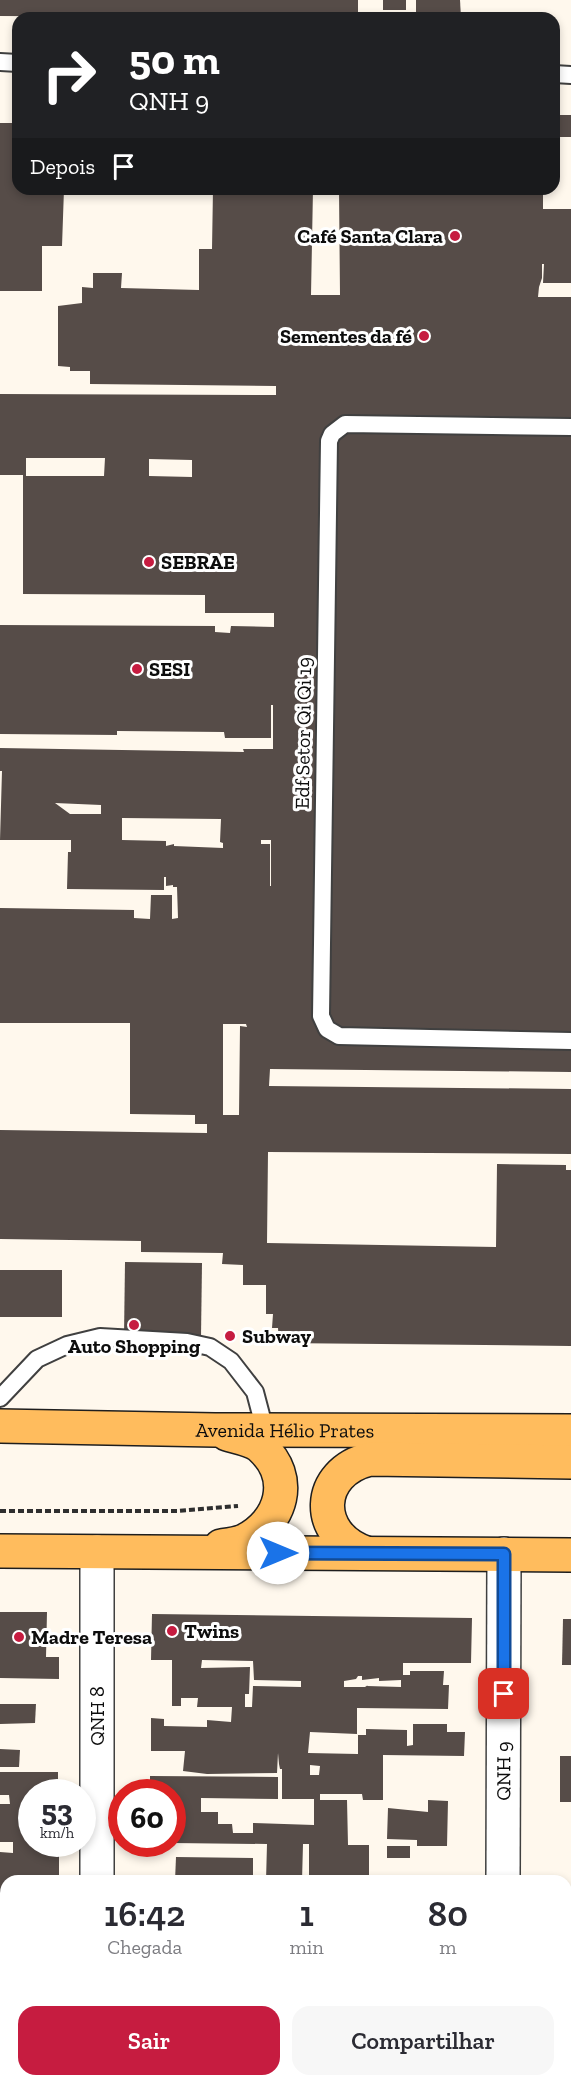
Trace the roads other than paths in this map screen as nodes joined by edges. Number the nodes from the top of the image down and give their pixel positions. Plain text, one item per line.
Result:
1 (571, 427) edge
2 (571, 1041) edge
3 (0, 1398) edge
4 (0, 1426) edge
5 (215, 1430) junction
6 (265, 1430) junction
7 (571, 1431) edge
8 (571, 1462) edge
9 (0, 1551) edge
10 (98, 1552) junction
11 (190, 1552) junction
12 (366, 1553) junction
13 (504, 1554) junction
14 (571, 1555) edge
15 (97, 1875) edge
16 (503, 1875) edge

1 - 2 lane, Edf Setor Qi Qi 19
3 - 6 lane
4 - 5 main road, Avenida Hélio Prates
5 - 6 main road, Avenida Hélio Prates
5 - 11 main road
6 - 7 main road, Avenida Hélio Prates
8 - 12 main road
9 - 10 main road
10 - 11 main road
10 - 15 street, QNH 8
11 - 12 main road
12 - 13 main road
13 - 14 main road
13 - 16 street, QNH 9

